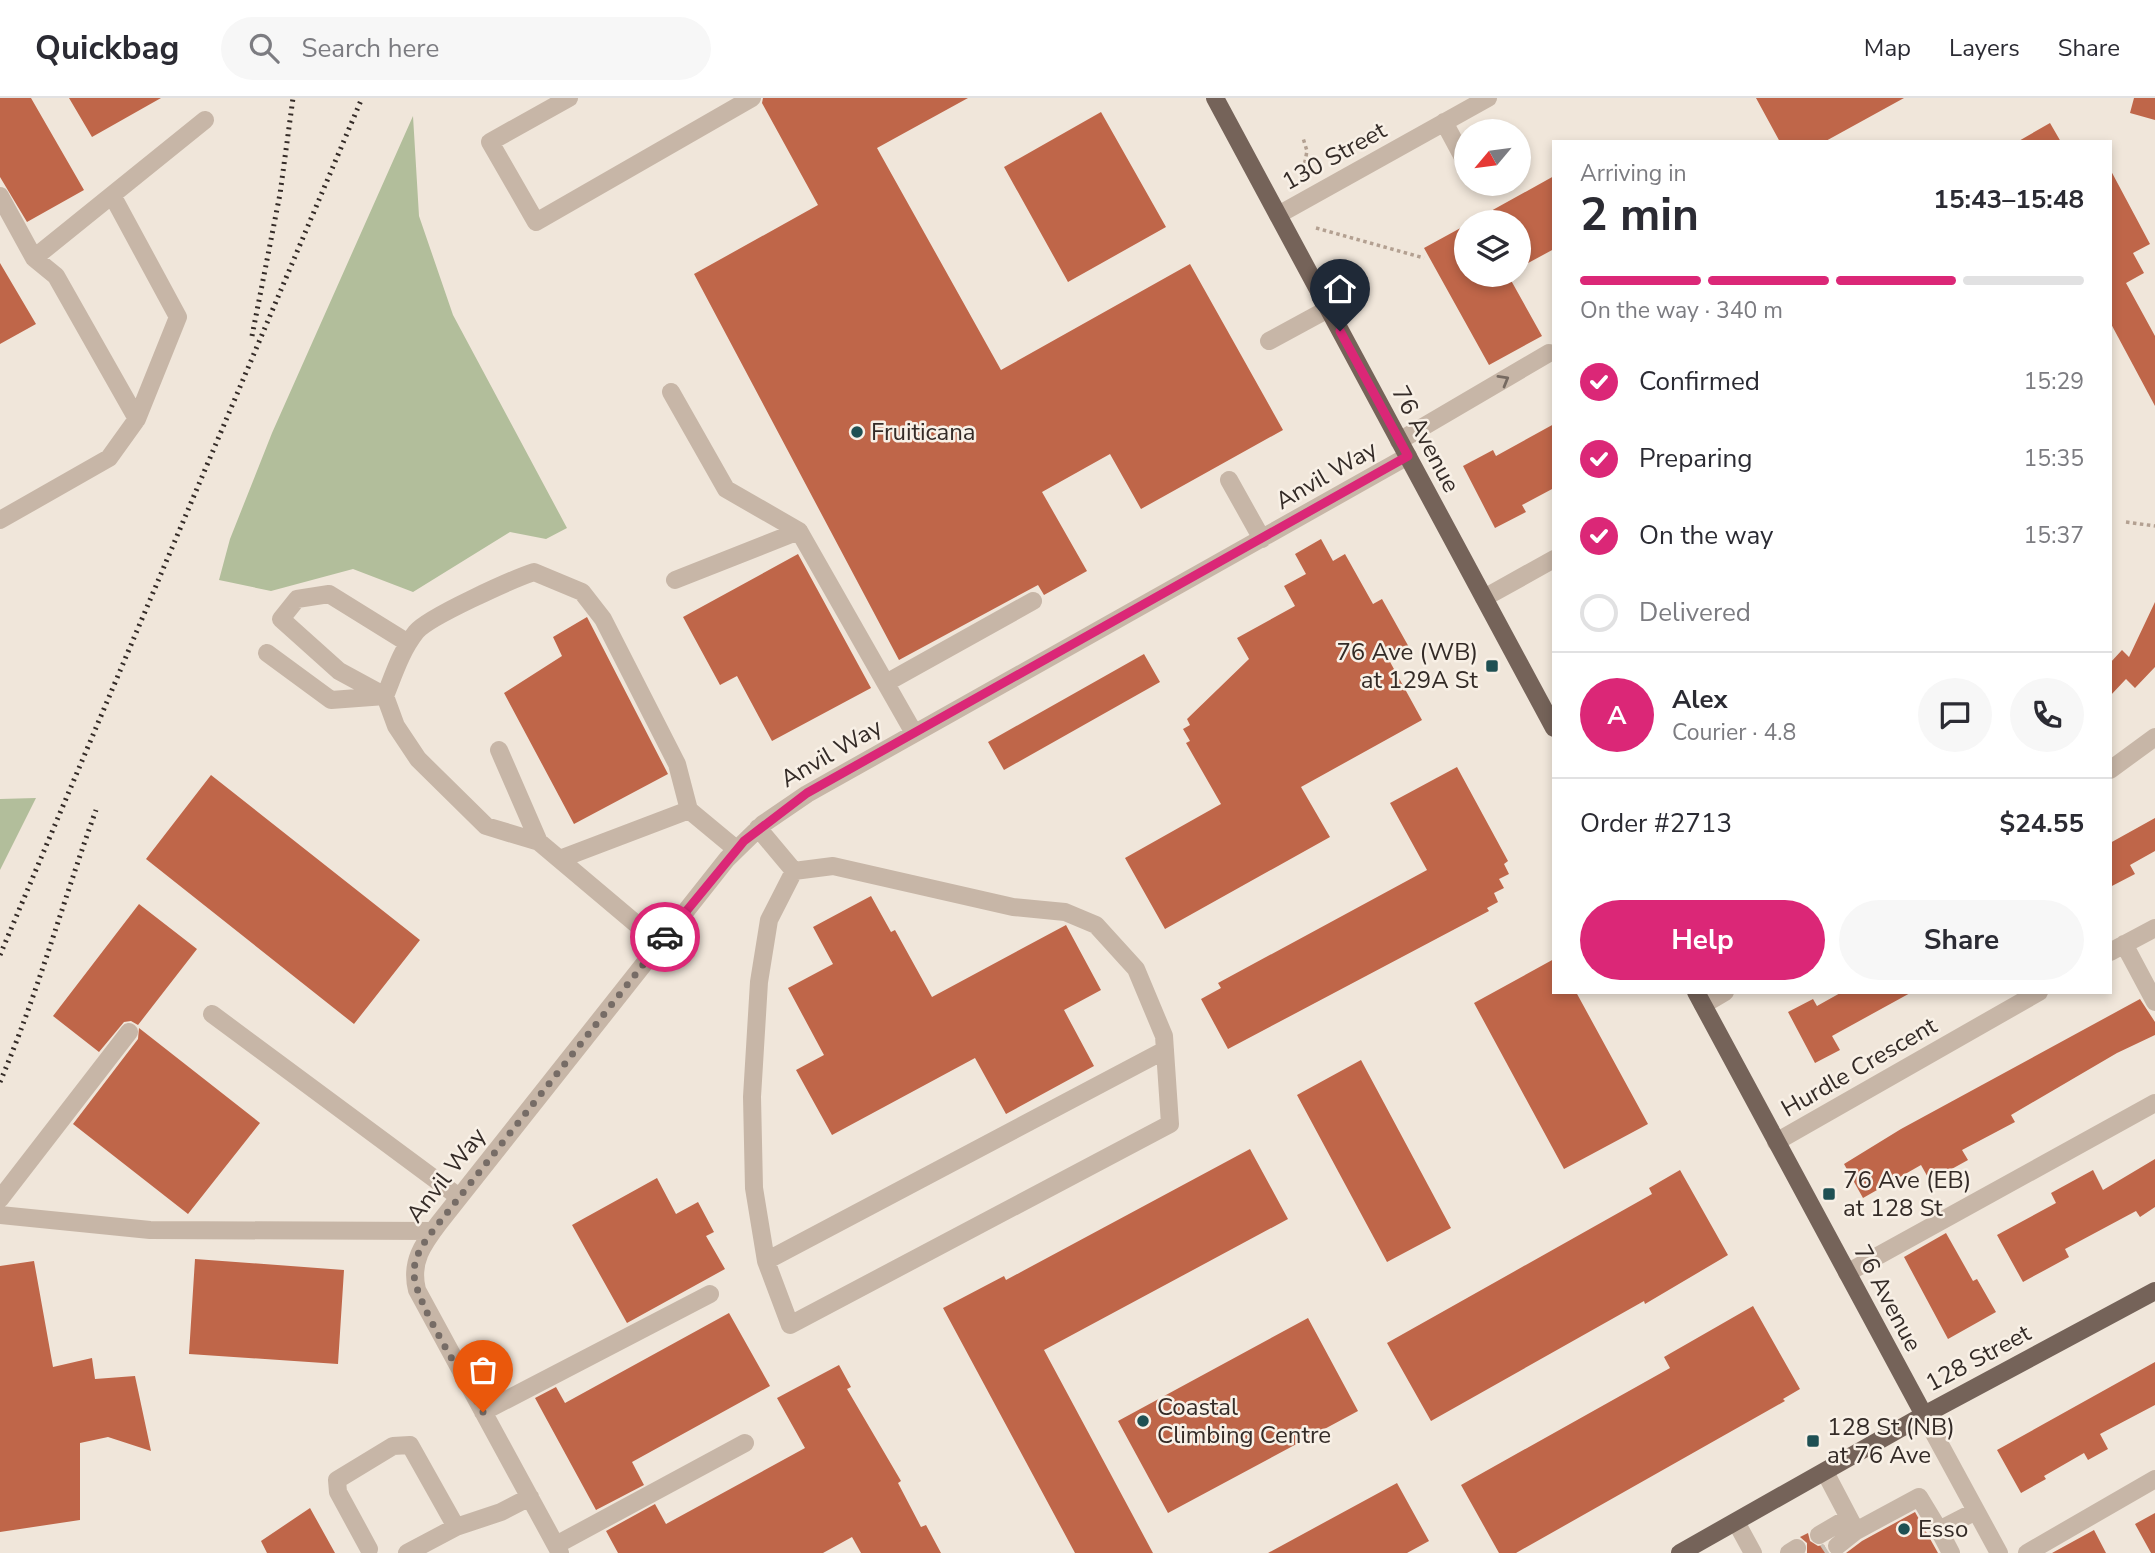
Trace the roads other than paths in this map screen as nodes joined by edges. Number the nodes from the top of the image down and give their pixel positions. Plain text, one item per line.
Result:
1 (569, 98) edge
2 (752, 98) edge
3 (1215, 98) edge
4 (1488, 98) edge
5 (205, 120) dead end
6 (1444, 122) junction
7 (1454, 141) edge
8 (112, 195) junction
9 (0, 196) edge
10 (1278, 215) junction
11 (34, 258) junction
12 (1328, 309) junction
13 (1269, 341) dead end
14 (1549, 354) dead end
15 (671, 392) dead end
16 (137, 419) junction
17 (1403, 449) junction
18 (1229, 480) dead end
19 (0, 520) edge
20 (799, 531) junction
21 (1262, 539) junction
22 (1552, 560) edge
23 (675, 580) dead end
24 (1484, 598) junction
25 (1032, 601) dead end
26 (408, 643) junction
27 (267, 653) dead end
28 (886, 683) junction
29 (386, 696) junction
30 (1552, 724) edge
31 (914, 733) junction
32 (2155, 737) edge
33 (499, 750) dead end
34 (2112, 769) edge
35 (689, 810) junction
36 (758, 828) junction
37 (539, 842) junction
38 (736, 849) junction
39 (560, 859) junction
40 (794, 871) junction
41 (2155, 928) edge
42 (660, 944) junction
43 (2118, 948) edge
44 (1718, 994) edge
45 (2035, 994) edge
46 (1699, 999) edge
47 (2155, 1002) edge
48 (212, 1014) dead end
49 (129, 1032) dead end
50 (1165, 1050) junction
51 (2155, 1103) edge
52 (1776, 1142) junction
53 (459, 1197) junction
54 (0, 1199) edge
55 (0, 1215) edge
56 (432, 1231) junction
57 (766, 1261) junction
58 (1847, 1273) junction
59 (2155, 1291) edge
60 (710, 1294) dead end
61 (483, 1412) junction
62 (1924, 1415) junction
63 (746, 1443) dead end
64 (1825, 1472) junction
65 (2155, 1479) edge
66 (530, 1497) junction
67 (1976, 1511) junction
68 (1736, 1522) junction
69 (1852, 1524) junction
70 (456, 1527) junction
71 (1939, 1531) junction
72 (1819, 1535) dead end
73 (369, 1549) dead end
74 (558, 1549) edge
75 (1835, 1550) edge
76 (407, 1553) edge
77 (1680, 1553) edge
78 (1753, 1553) edge
79 (1951, 1553) edge
80 (1999, 1553) edge
81 (2026, 1553) edge

1 - 2 street
3 - 10 main road, 76 Avenue
4 - 6 street, 130 Street
5 - 8 street
6 - 7 street
6 - 10 street, 130 Street
8 - 11 street
8 - 16 street
9 - 11 street
10 - 12 main road, 76 Avenue
11 - 16 street
12 - 13 street
12 - 17 main road, 76 Avenue
17 -> 14 street, Anvil Way
15 - 20 street
16 - 19 street
17 - 21 street, Anvil Way
17 - 24 main road, 76 Avenue
18 - 21 street
20 - 23 street
20 - 28 street
21 - 31 street, Anvil Way
22 - 24 street
24 - 30 main road, 76 Avenue
25 - 28 street
26 - 29 street
26 - 29 street
26 - 35 street
27 - 29 street
28 - 31 street
29 - 37 street
31 - 36 street, Anvil Way
32 - 34 street
33 - 37 street
35 - 38 street
35 - 39 street
36 - 38 street, Anvil Way
36 - 40 street
37 - 39 street
38 - 42 street, Anvil Way
39 - 42 street
40 - 50 street
40 - 57 street
41 - 43 street
42 - 53 street, Anvil Way
43 - 47 street
44 - 46 street
45 - 52 street, Hurdle Crescent
46 - 52 main road, 76 Avenue
48 - 53 street
49 - 54 street
50 - 57 street
50 - 57 street
51 - 58 street
52 - 58 main road, 76 Avenue
53 - 56 street, Anvil Way
55 - 56 street
56 - 61 street, Anvil Way
58 - 62 main road, 76 Avenue
59 - 62 main road, 128 Street
60 - 61 street
61 - 66 street, Anvil Way
62 - 64 main road, 128 Street
62 - 67 street, 76 Avenue
63 - 74 street
64 - 68 main road, 128 Street
64 - 69 street
65 - 81 street
66 - 70 street
66 - 74 street, Anvil Way
67 - 71 street
67 - 80 street, 76 Avenue
68 - 77 main road, 128 Street
68 - 78 street
69 - 71 street
69 - 72 street
69 - 75 street
70 - 73 street
70 - 76 street
71 - 79 street

